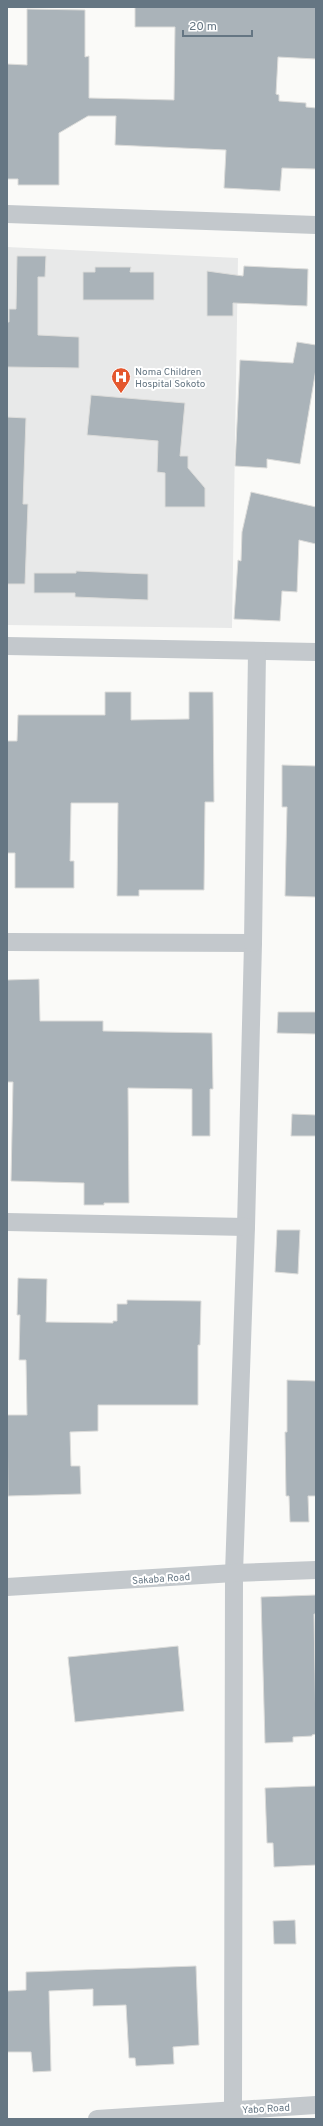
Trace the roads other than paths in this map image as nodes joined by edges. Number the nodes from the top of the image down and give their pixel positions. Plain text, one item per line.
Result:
1 (7, 214) edge
2 (316, 225) edge
3 (7, 646) edge
4 (257, 652) junction
5 (316, 652) edge
6 (7, 942) edge
7 (253, 942) junction
8 (7, 1222) edge
9 (246, 1227) junction
10 (316, 1570) edge
11 (234, 1573) junction
12 (7, 1588) edge
13 (316, 2105) edge
14 (233, 2110) junction
15 (97, 2119) edge

1 - 2 street
3 - 4 street
4 - 5 street
4 - 7 street
6 - 7 street
7 - 9 street
8 - 9 street
9 - 11 street
10 - 11 street, Sakaba Road
11 - 12 street, Sakaba Road
11 - 14 street
13 - 14 street, Yabo Road
14 - 15 street, Yabo Road

